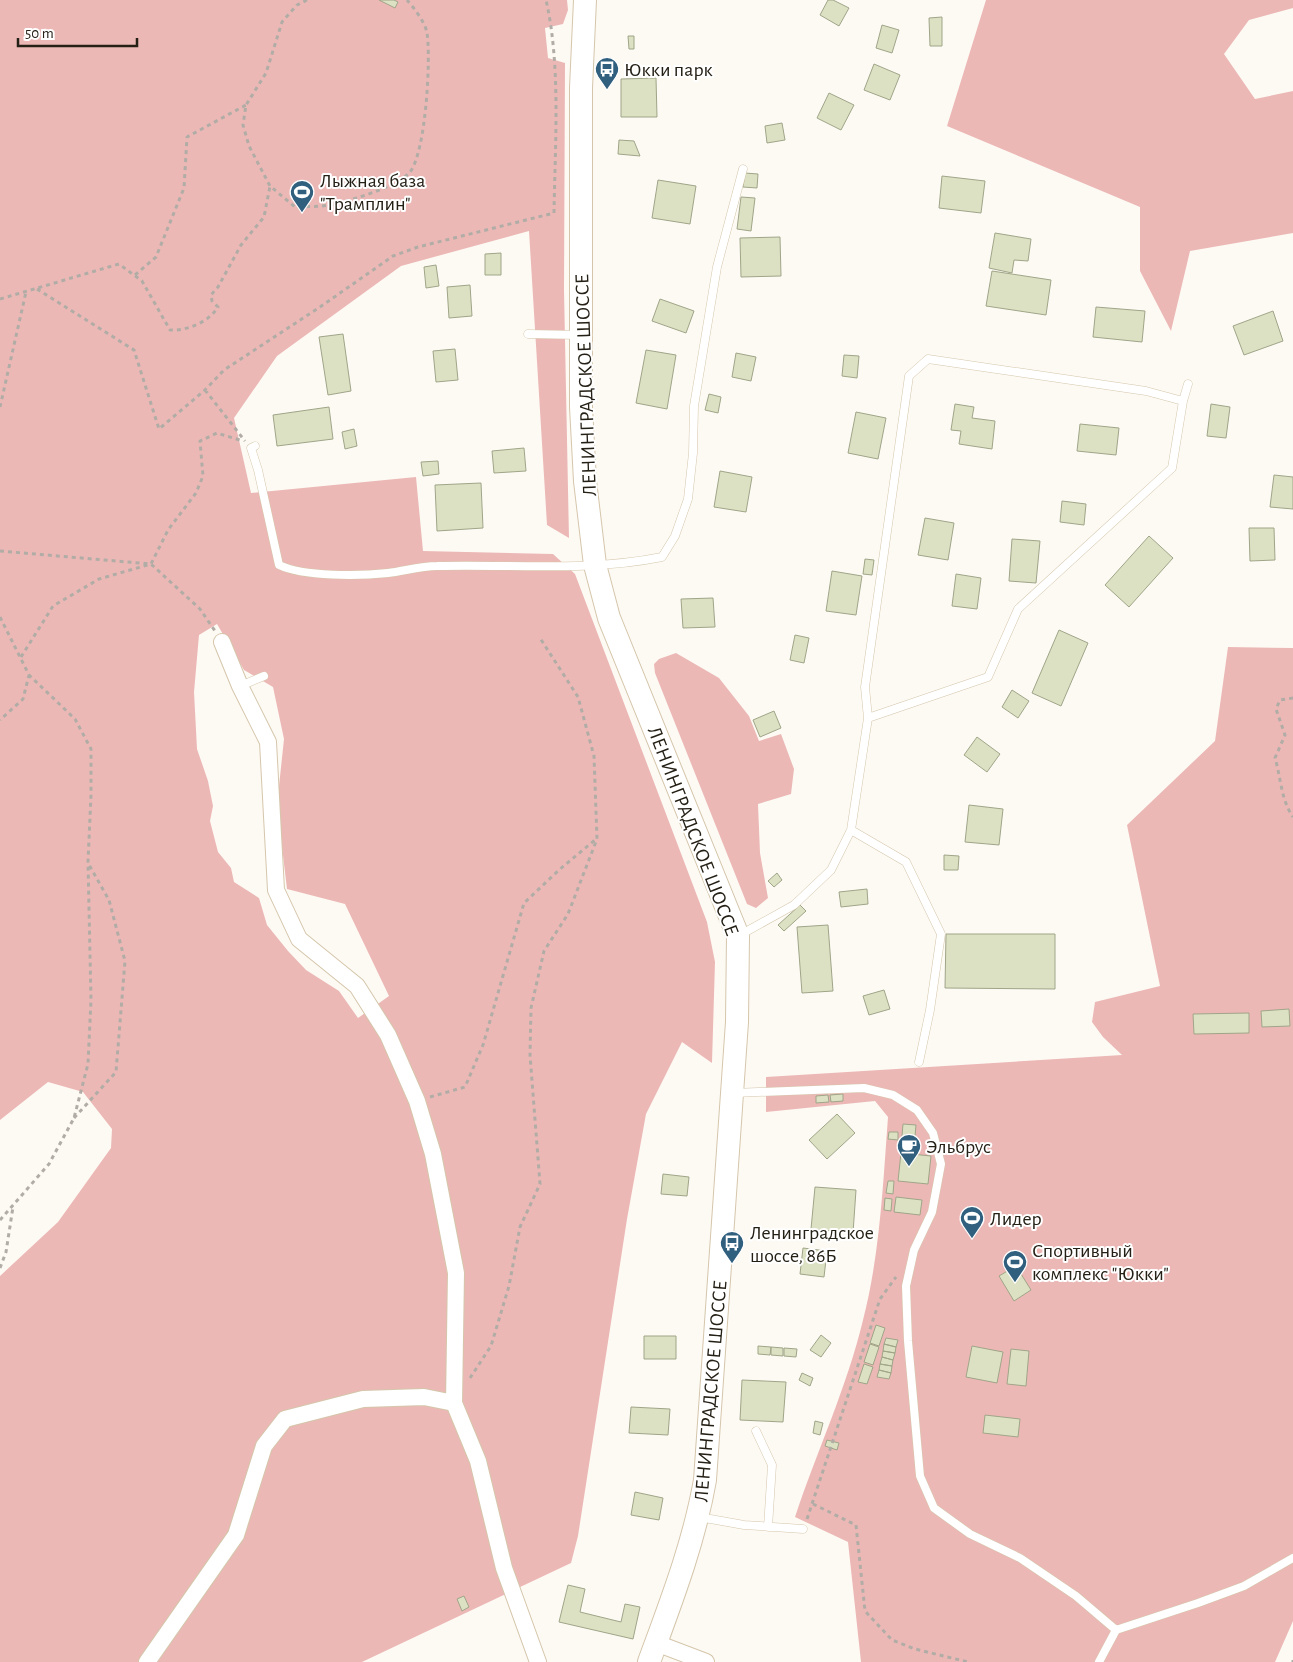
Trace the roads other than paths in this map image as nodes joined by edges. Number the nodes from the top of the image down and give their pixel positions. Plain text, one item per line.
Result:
1 (585, 0) edge
2 (743, 169) dead end
3 (528, 334) dead end
4 (581, 336) junction
5 (1188, 384) dead end
6 (1183, 400) junction
7 (251, 445) road end
8 (595, 565) junction
9 (222, 642) road end
10 (264, 676) dead end
11 (240, 686) junction
12 (868, 718) junction
13 (851, 830) junction
14 (738, 936) junction
15 (919, 1062) dead end
16 (731, 1094) junction
17 (454, 1402) junction
18 (756, 1431) dead end
19 (699, 1517) junction
20 (768, 1527) junction
21 (804, 1529) road end
22 (1293, 1558) edge
23 (1116, 1630) junction
24 (653, 1652) edge
25 (147, 1662) edge
26 (538, 1662) edge
27 (706, 1662) edge
28 (1099, 1662) edge

1 - 4 main road, ЛЕНИНГРАДСКОЕ ШОССЕ
2 - 8 lane
3 - 4 lane
4 - 8 main road, ЛЕНИНГРАДСКОЕ ШОССЕ
5 - 6 lane
6 - 12 lane
6 - 12 lane
7 - 8 lane
8 - 14 main road, ЛЕНИНГРАДСКОЕ ШОССЕ
9 - 11 street
10 - 11 lane
11 - 17 street
12 - 13 lane
13 - 14 lane
13 - 15 lane
14 - 16 main road, ЛЕНИНГРАДСКОЕ ШОССЕ
16 - 19 main road, ЛЕНИНГРАДСКОЕ ШОССЕ
16 - 23 lane
17 - 25 street
17 - 26 street
18 - 20 lane
19 - 20 lane
19 - 24 main road, ЛЕНИНГРАДСКОЕ ШОССЕ
20 - 21 lane
22 - 23 lane
23 - 28 lane
24 - 27 street

